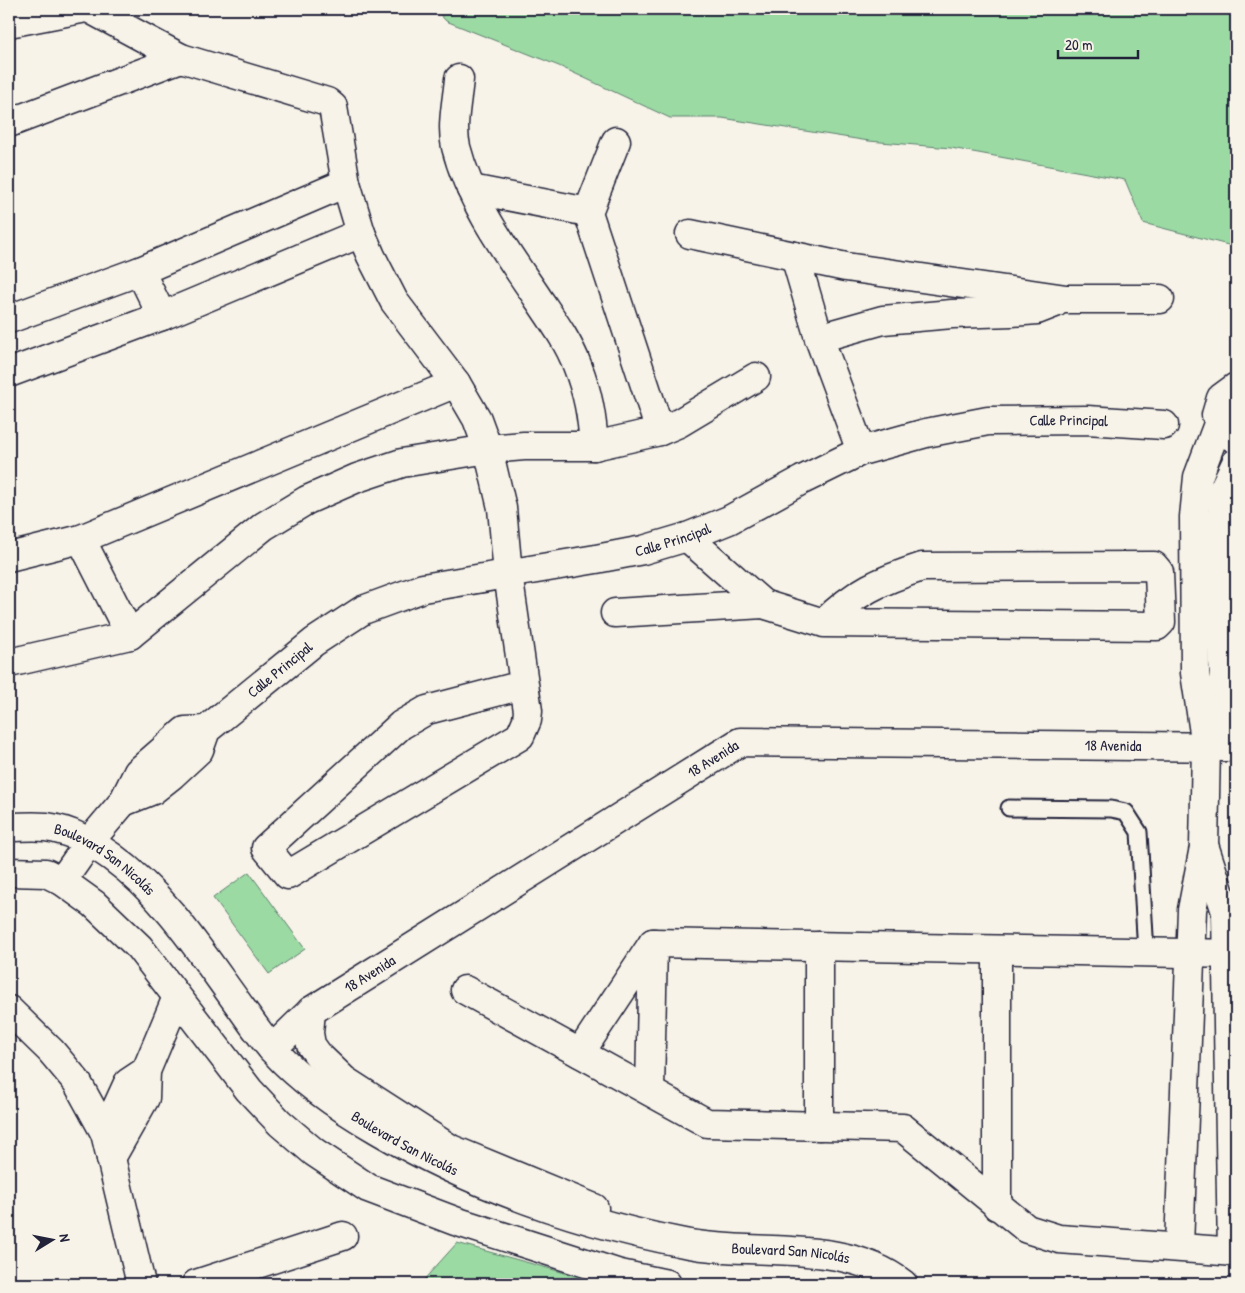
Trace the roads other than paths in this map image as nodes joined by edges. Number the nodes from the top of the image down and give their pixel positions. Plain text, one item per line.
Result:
1 (81, 9) edge
2 (90, 9) edge
3 (9, 24) edge
4 (181, 58) junction
5 (459, 79) dead end
6 (9, 123) edge
7 (616, 141) dead end
8 (346, 183) junction
9 (471, 189) junction
10 (588, 212) junction
11 (361, 232) junction
12 (690, 234) dead end
13 (795, 256) junction
14 (140, 271) junction
15 (1160, 298) dead end
16 (1066, 299) junction
17 (162, 316) junction
18 (9, 319) edge
19 (819, 338) junction
20 (9, 373) edge
21 (756, 377) dead end
22 (456, 383) junction
23 (1236, 387) edge
24 (1164, 425) dead end
25 (660, 431) junction
26 (1227, 432) edge
27 (594, 446) junction
28 (488, 449) junction
29 (861, 451) junction
30 (1236, 462) edge
31 (687, 537) junction
32 (82, 539) junction
33 (9, 557) edge
34 (508, 574) junction
35 (762, 604) junction
36 (615, 613) dead end
37 (824, 623) junction
38 (130, 635) junction
39 (9, 663) edge
40 (523, 685) junction
41 (1222, 747) edge
42 (1009, 808) dead end
43 (9, 828) edge
44 (90, 841) junction
45 (1204, 846) junction
46 (9, 872) edge
47 (62, 880) junction
48 (653, 943) junction
49 (819, 946) junction
50 (997, 950) junction
51 (1146, 952) junction
52 (1190, 953) junction
53 (1232, 954) edge
54 (465, 990) dead end
55 (183, 1004) junction
56 (9, 1010) edge
57 (311, 1011) junction
58 (272, 1049) junction
59 (580, 1053) junction
60 (650, 1091) junction
61 (819, 1126) junction
62 (108, 1146) junction
63 (997, 1206) junction
64 (343, 1236) dead end
65 (666, 1239) junction
66 (1179, 1246) junction
67 (1234, 1252) edge
68 (204, 1283) edge
69 (141, 1284) edge
70 (667, 1284) edge
71 (904, 1284) edge

1 - 3 street
2 - 4 street
4 - 6 street
4 - 8 street
5 - 9 street
7 - 10 street
8 - 11 street
8 - 14 street
9 - 10 street
9 - 27 street
10 - 25 street
11 - 17 street
11 - 22 street
12 - 13 street
13 - 16 street
13 - 19 street
14 - 17 street
14 - 18 street
15 - 16 street
16 - 19 street
17 - 20 street
19 - 29 street
21 - 25 street
22 - 28 street
22 - 32 street
23 - 26 street
24 - 29 street, Calle Principal
25 - 27 street
26 - 41 street
27 - 28 street
28 - 34 street
28 - 38 street
29 - 31 street, Calle Principal
30 - 41 street
31 - 34 street, Calle Principal
31 - 35 street
32 - 33 street
32 - 38 street
34 - 40 street
34 - 44 street, Calle Principal
35 - 36 street
35 - 37 street
37 - 37 street
38 - 39 street
40 - 40 street
41 - 45 street
41 - 57 street, 18 Avenida
42 - 51 lane
43 - 44 street, Boulevard San Nicolás
44 - 47 street, Calle Principal
44 - 58 street, Boulevard San Nicolás
45 - 52 street
45 - 53 street
46 - 47 street
47 - 55 street
48 - 49 street
48 - 59 street
48 - 60 street
49 - 50 street
49 - 61 street
50 - 51 street
50 - 63 street
51 - 52 street
52 - 53 street
52 - 66 street
53 - 67 street
54 - 59 street
55 - 58 street
55 - 62 street
55 - 70 street
56 - 62 street
57 - 58 street, 18 Avenida
57 - 65 street
58 - 65 street, Boulevard San Nicolás
59 - 60 street
60 - 61 street
61 - 63 street
62 - 69 street
63 - 66 street
64 - 68 street
65 - 71 street, Boulevard San Nicolás
66 - 67 street

